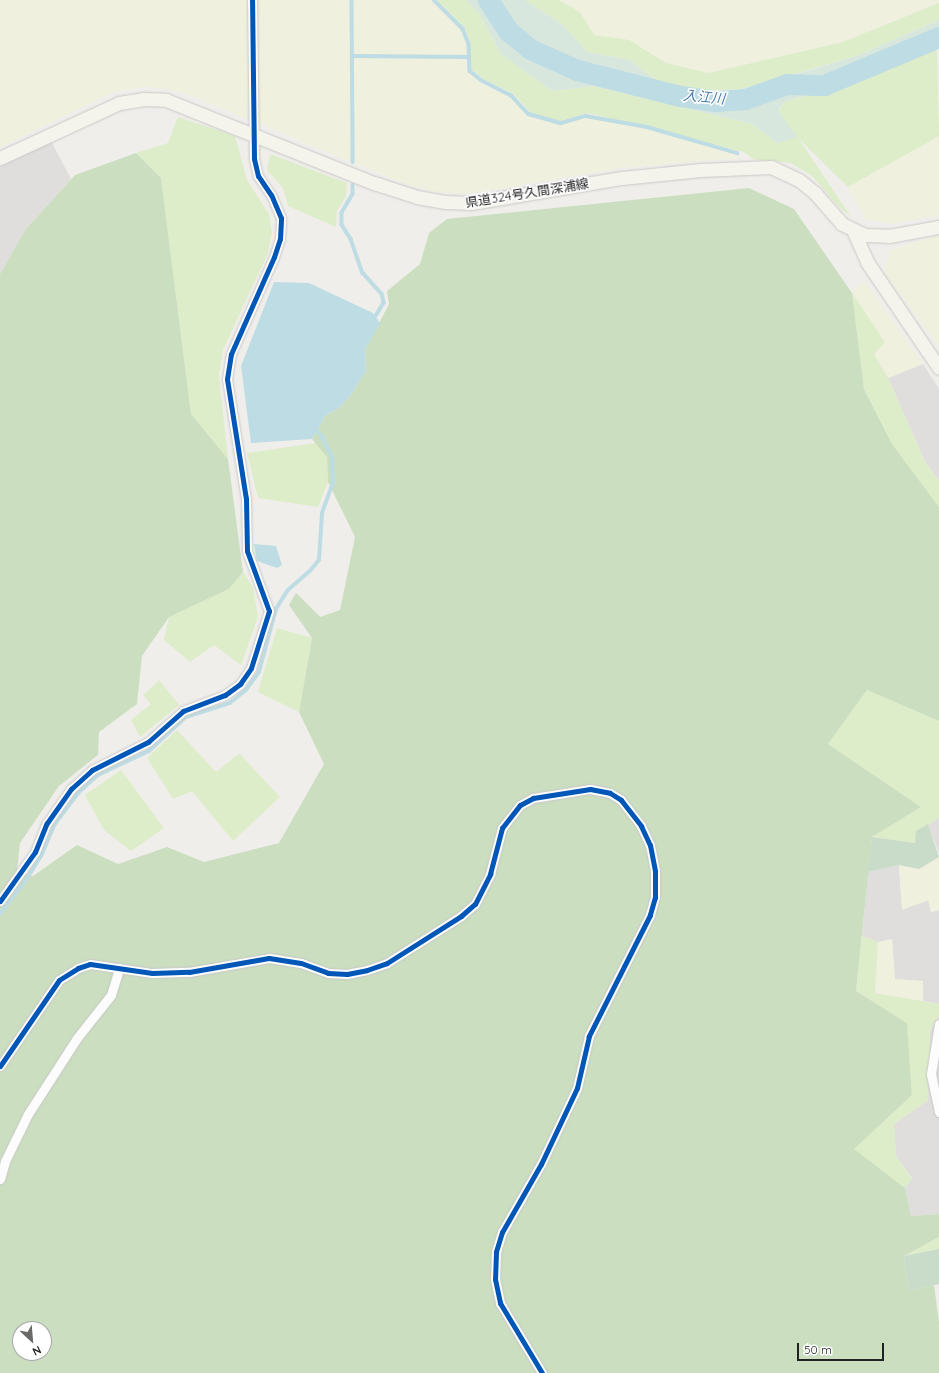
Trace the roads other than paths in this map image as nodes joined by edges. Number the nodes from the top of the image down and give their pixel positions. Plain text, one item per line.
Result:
1 (252, 0) edge
2 (252, 133) junction
3 (0, 158) edge
4 (939, 227) edge
5 (853, 230) junction
6 (939, 368) edge
7 (0, 901) edge
8 (119, 968) junction
9 (939, 1024) edge
10 (0, 1066) edge
11 (939, 1112) edge
12 (0, 1179) edge
13 (542, 1373) edge

1 - 2 street
2 - 3 main road, 県道324号久間深浦線
2 - 5 main road, 県道324号久間深浦線
2 - 7 street
4 - 5 main road, 県道324号久間深浦線
5 - 6 main road
8 - 10 street
8 - 12 street
8 - 13 street
9 - 11 street

